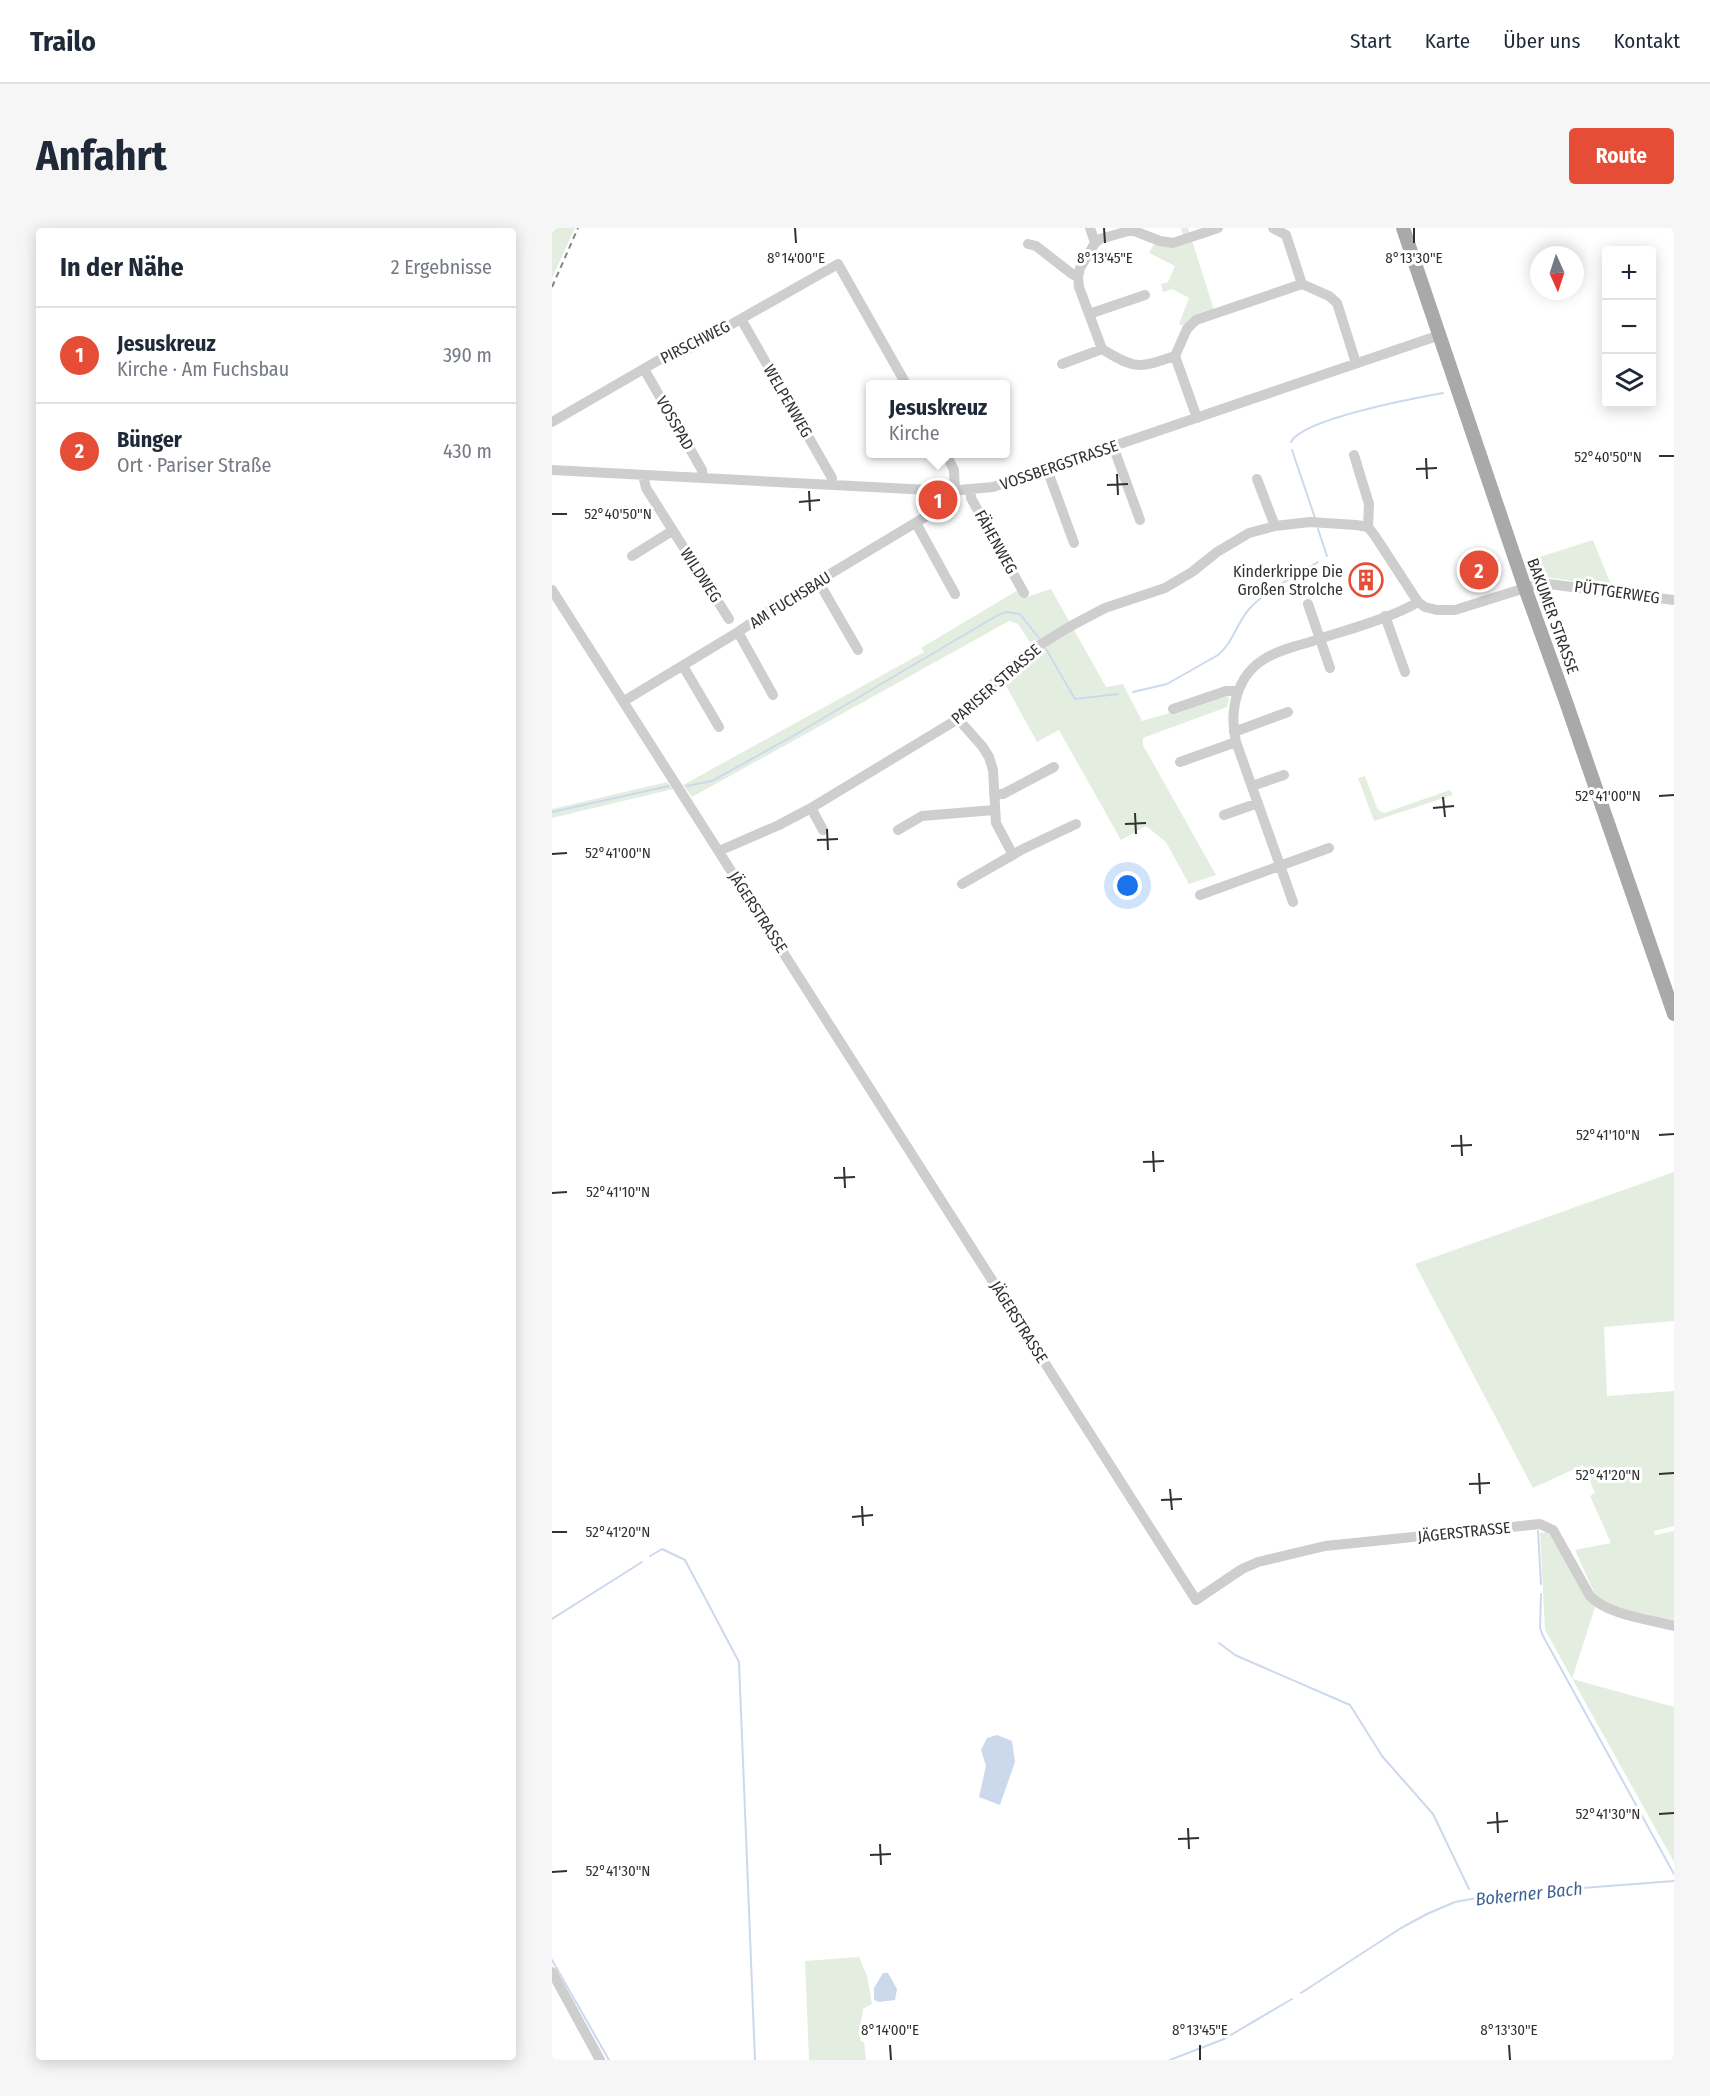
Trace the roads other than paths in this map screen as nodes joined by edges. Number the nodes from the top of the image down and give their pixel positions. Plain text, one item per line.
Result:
1 (1090, 228) edge
2 (1218, 228) edge
3 (1273, 228) edge
4 (1403, 228) edge
5 (1288, 231) edge
6 (1095, 243) junction
7 (1028, 244) dead end
8 (1078, 277) junction
9 (1302, 284) junction
10 (1145, 295) dead end
11 (1089, 314) junction
12 (741, 319) junction
13 (1440, 335) junction
14 (1102, 349) junction
15 (1175, 356) junction
16 (1356, 363) junction
17 (1062, 364) dead end
18 (644, 369) junction
19 (904, 380) edge
20 (1197, 418) junction
21 (552, 422) edge
22 (1113, 446) junction
23 (1354, 455) dead end
24 (948, 458) edge
25 (1047, 469) junction
26 (552, 470) edge
27 (643, 475) junction
28 (704, 478) junction
29 (1257, 479) dead end
30 (831, 485) junction
31 (970, 490) junction
32 (952, 491) junction
33 (1140, 520) dead end
34 (916, 523) junction
35 (1275, 526) junction
36 (1368, 528) junction
37 (672, 531) junction
38 (1074, 543) dead end
39 (632, 556) dead end
40 (818, 581) junction
41 (1525, 588) junction
42 (552, 590) edge
43 (1024, 593) dead end
44 (955, 594) dead end
45 (1674, 600) edge
46 (1418, 602) junction
47 (1308, 604) dead end
48 (1385, 616) junction
49 (729, 619) dead end
50 (738, 632) junction
51 (1320, 638) junction
52 (858, 650) dead end
53 (683, 666) junction
54 (1330, 668) dead end
55 (1406, 672) dead end
56 (1237, 691) junction
57 (773, 695) dead end
58 (624, 701) junction
59 (1173, 709) dead end
60 (1288, 712) dead end
61 (958, 719) junction
62 (720, 727) dead end
63 (1235, 737) junction
64 (1180, 762) dead end
65 (1054, 767) dead end
66 (1284, 775) dead end
67 (1252, 786) junction
68 (994, 794) junction
69 (1258, 803) junction
70 (811, 808) junction
71 (994, 810) junction
72 (1224, 815) dead end
73 (1076, 824) dead end
74 (823, 830) dead end
75 (898, 830) dead end
76 (1329, 848) dead end
77 (719, 851) junction
78 (1013, 855) junction
79 (1280, 864) junction
80 (962, 884) dead end
81 (1200, 895) dead end
82 (1293, 902) dead end
83 (1674, 1014) edge
84 (1674, 1626) edge
85 (552, 1972) edge
86 (600, 2060) edge

1 - 6 street
2 - 6 street
3 - 5 street
4 - 13 main road, BAKUMER STRASSE
5 - 9 street
6 - 8 street
7 - 8 street
8 - 11 street
9 - 15 street
9 - 16 street
10 - 11 street
11 - 14 street
12 - 18 street, PIRSCHWEG
12 - 19 street, PIRSCHWEG
12 - 30 street, WELPENWEG
13 - 16 street, VOSSBERGSTRASSE
13 - 41 main road, BAKUMER STRASSE
14 - 15 street
14 - 17 street
15 - 20 street
16 - 20 street, VOSSBERGSTRASSE
18 - 21 street, PIRSCHWEG
18 - 28 street, VOSSPAD
20 - 22 street, VOSSBERGSTRASSE
22 - 25 street, VOSSBERGSTRASSE
22 - 33 street
23 - 36 street
24 - 32 street
25 - 31 street, VOSSBERGSTRASSE
25 - 38 street
26 - 27 street, VOSSBERGSTRASSE
27 - 28 street, VOSSBERGSTRASSE
27 - 37 street, WILDWEG
28 - 30 street, VOSSBERGSTRASSE
29 - 35 street
30 - 32 street, VOSSBERGSTRASSE
31 - 32 street, VOSSBERGSTRASSE
31 - 43 street, FÄHENWEG
32 - 34 street, AM FUCHSBAU
34 - 40 street, AM FUCHSBAU
34 - 44 street
35 - 36 street, PARISER STRASSE
35 - 61 street, PARISER STRASSE
36 - 46 street
37 - 39 street, WILDWEG
37 - 49 street, WILDWEG
40 - 50 street, AM FUCHSBAU
40 - 52 street
41 - 45 street, PÜTTGERWEG
41 - 46 street
41 - 83 main road, BAKUMER STRASSE
42 - 58 street, JÄGERSTRASSE
46 - 48 street
47 - 51 street
48 - 51 street
48 - 55 street
50 - 53 street, AM FUCHSBAU
50 - 57 street
51 - 54 street
51 - 56 street
53 - 58 street, AM FUCHSBAU
53 - 62 street
56 - 59 street
56 - 63 street
58 - 77 street, JÄGERSTRASSE
60 - 63 street
61 - 68 street
61 - 70 street, PARISER STRASSE
63 - 64 street
63 - 67 street
65 - 68 street
66 - 67 street
67 - 69 street
68 - 71 street
69 - 72 street
69 - 79 street
70 - 74 street
70 - 77 street, PARISER STRASSE
71 - 75 street
71 - 78 street
73 - 78 street
76 - 79 street
77 - 84 street, JÄGERSTRASSE
78 - 80 street
79 - 81 street
79 - 82 street
85 - 86 street

